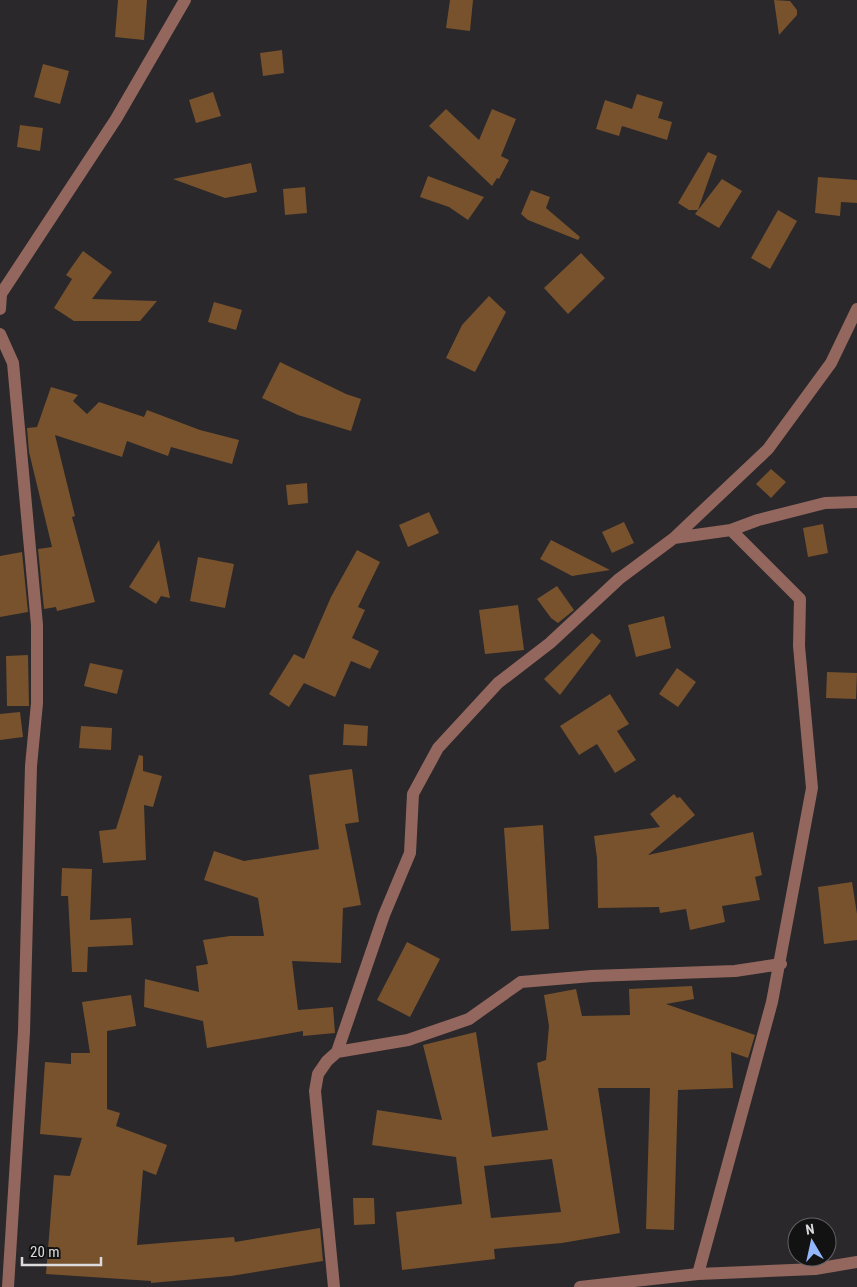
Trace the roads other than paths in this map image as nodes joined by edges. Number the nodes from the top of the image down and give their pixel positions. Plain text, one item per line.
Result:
1 (185, 0) edge
2 (0, 309) edge
3 (857, 309) edge
4 (0, 334) edge
5 (857, 502) edge
6 (731, 530) junction
7 (674, 538) junction
8 (781, 964) junction
9 (337, 1052) junction
10 (857, 1262) edge
11 (698, 1274) junction
12 (8, 1287) edge
13 (334, 1287) edge
14 (580, 1287) edge

1 - 2 street
3 - 7 street
4 - 12 street
5 - 6 street
6 - 7 street
6 - 8 street
7 - 9 street
8 - 9 street
8 - 11 street
9 - 13 street
10 - 11 street
11 - 14 street

